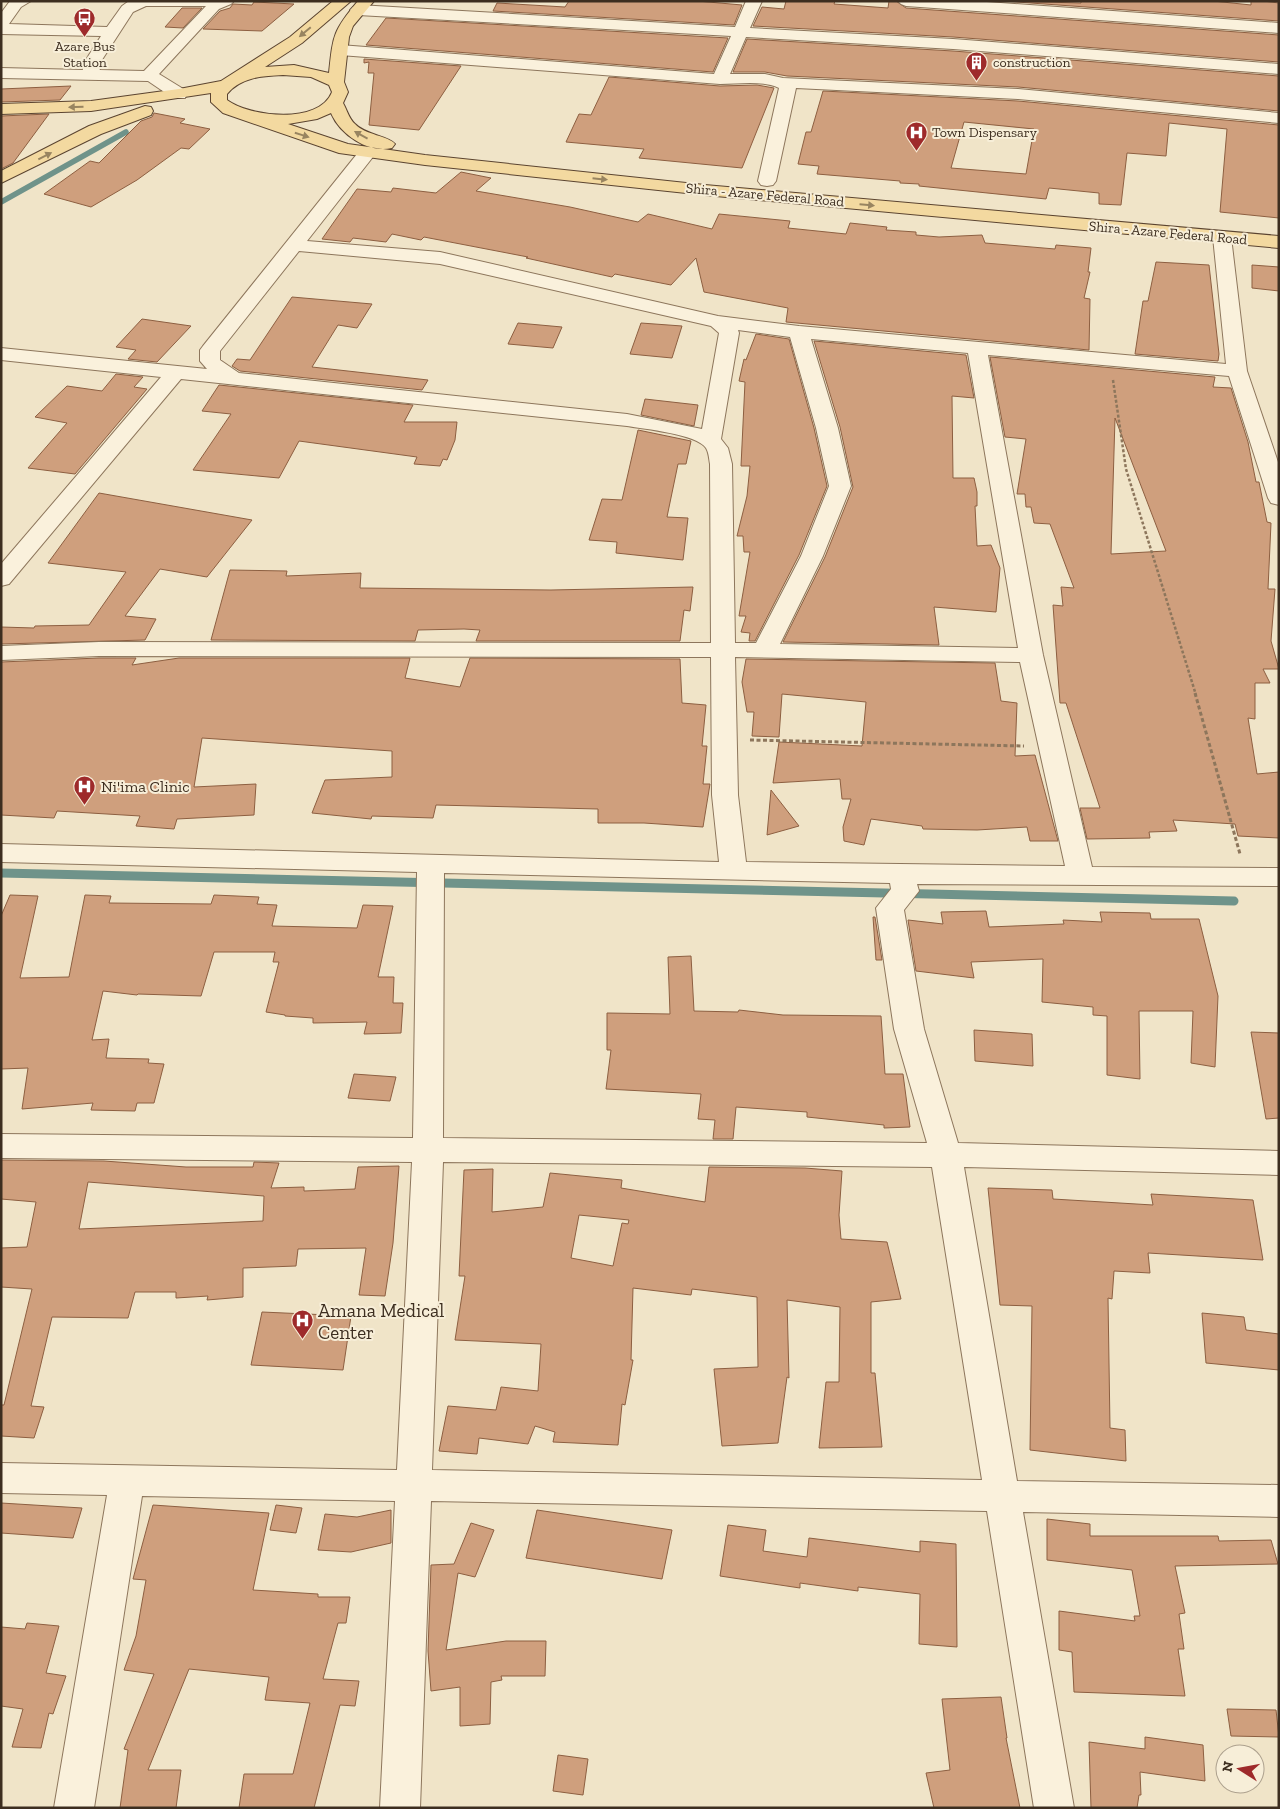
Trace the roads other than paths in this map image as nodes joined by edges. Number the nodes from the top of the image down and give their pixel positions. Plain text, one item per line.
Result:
1 (22, 1) edge
2 (146, 1) edge
3 (206, 1) edge
4 (226, 1) edge
5 (343, 1) edge
6 (754, 1) edge
7 (906, 1) edge
8 (967, 3) edge
9 (362, 5) edge
10 (1, 24) edge
11 (1279, 28) edge
12 (1, 29) edge
13 (113, 32) junction
14 (740, 32) junction
15 (340, 50) junction
16 (1279, 69) edge
17 (1, 73) edge
18 (100, 74) junction
19 (152, 76) junction
20 (720, 79) junction
21 (233, 81) junction
22 (336, 82) junction
23 (784, 83) junction
24 (179, 94) junction
25 (335, 102) junction
26 (1, 109) edge
27 (226, 110) junction
28 (1279, 118) edge
29 (256, 119) junction
30 (367, 153) junction
31 (627, 175) junction
32 (1, 178) edge
33 (767, 181) junction
34 (1277, 233) edge
35 (1222, 237) junction
36 (294, 245) junction
37 (718, 322) junction
38 (799, 332) junction
39 (977, 348) junction
40 (1, 354) edge
41 (1237, 371) junction
42 (175, 373) junction
43 (234, 379) junction
44 (710, 441) junction
45 (1279, 498) edge
46 (1, 579) edge
47 (723, 650) junction
48 (764, 652) junction
49 (1, 654) edge
50 (1031, 656) junction
51 (1, 853) edge
52 (734, 871) junction
53 (1081, 876) junction
54 (1279, 877) edge
55 (431, 878) junction
56 (899, 891) junction
57 (1, 1146) edge
58 (428, 1150) junction
59 (946, 1155) junction
60 (1279, 1163) edge
61 (1, 1478) edge
62 (127, 1480) junction
63 (414, 1485) junction
64 (1001, 1496) junction
65 (1279, 1501) edge
66 (74, 1808) edge
67 (400, 1808) edge
68 (1054, 1808) edge

1 - 10 street
2 - 3 street
2 - 13 street
4 - 19 street
5 -> 21 main road
6 - 14 street
7 - 8 street
8 - 11 street
9 - 14 street
9 - 15 main road
12 - 13 street
13 - 18 street
14 - 16 street
14 - 20 street
15 - 20 street
15 - 22 main road
17 - 18 street
18 - 19 street
19 - 24 street
20 - 23 street
21 - 22 main road
21 - 24 main road
21 - 27 main road
22 - 25 main road
23 - 28 street
23 - 33 street
24 -> 26 main road
25 - 29 main road
31 -> 25 main road, Shira - Azare Federal Road
27 - 29 main road
32 -> 27 main road
29 -> 30 main road, Shira - Azare Federal Road
30 -> 31 main road, Shira - Azare Federal Road
30 - 36 street
31 - 33 main road, Shira - Azare Federal Road
31 -> 35 main road, Shira - Azare Federal Road
33 - 34 main road, Shira - Azare Federal Road
34 - 35 main road, Shira - Azare Federal Road
35 - 41 street
36 - 37 street
36 - 43 street
37 - 38 street
37 - 44 street
38 - 39 street
38 - 48 street
39 - 41 street
39 - 50 street
40 - 42 street
41 - 45 street
42 - 43 street
42 - 46 street
43 - 44 street
44 - 47 street
47 - 48 street
47 - 49 street
47 - 52 street
48 - 50 street
50 - 53 street
51 - 55 street
52 - 55 street
52 - 56 street
53 - 54 street
53 - 56 street
55 - 58 street
56 - 59 street
57 - 58 street
58 - 59 street
58 - 63 street
59 - 60 street
59 - 64 street
61 - 62 street
62 - 63 street
62 - 66 street
63 - 64 street
63 - 67 street
64 - 65 street
64 - 68 street

